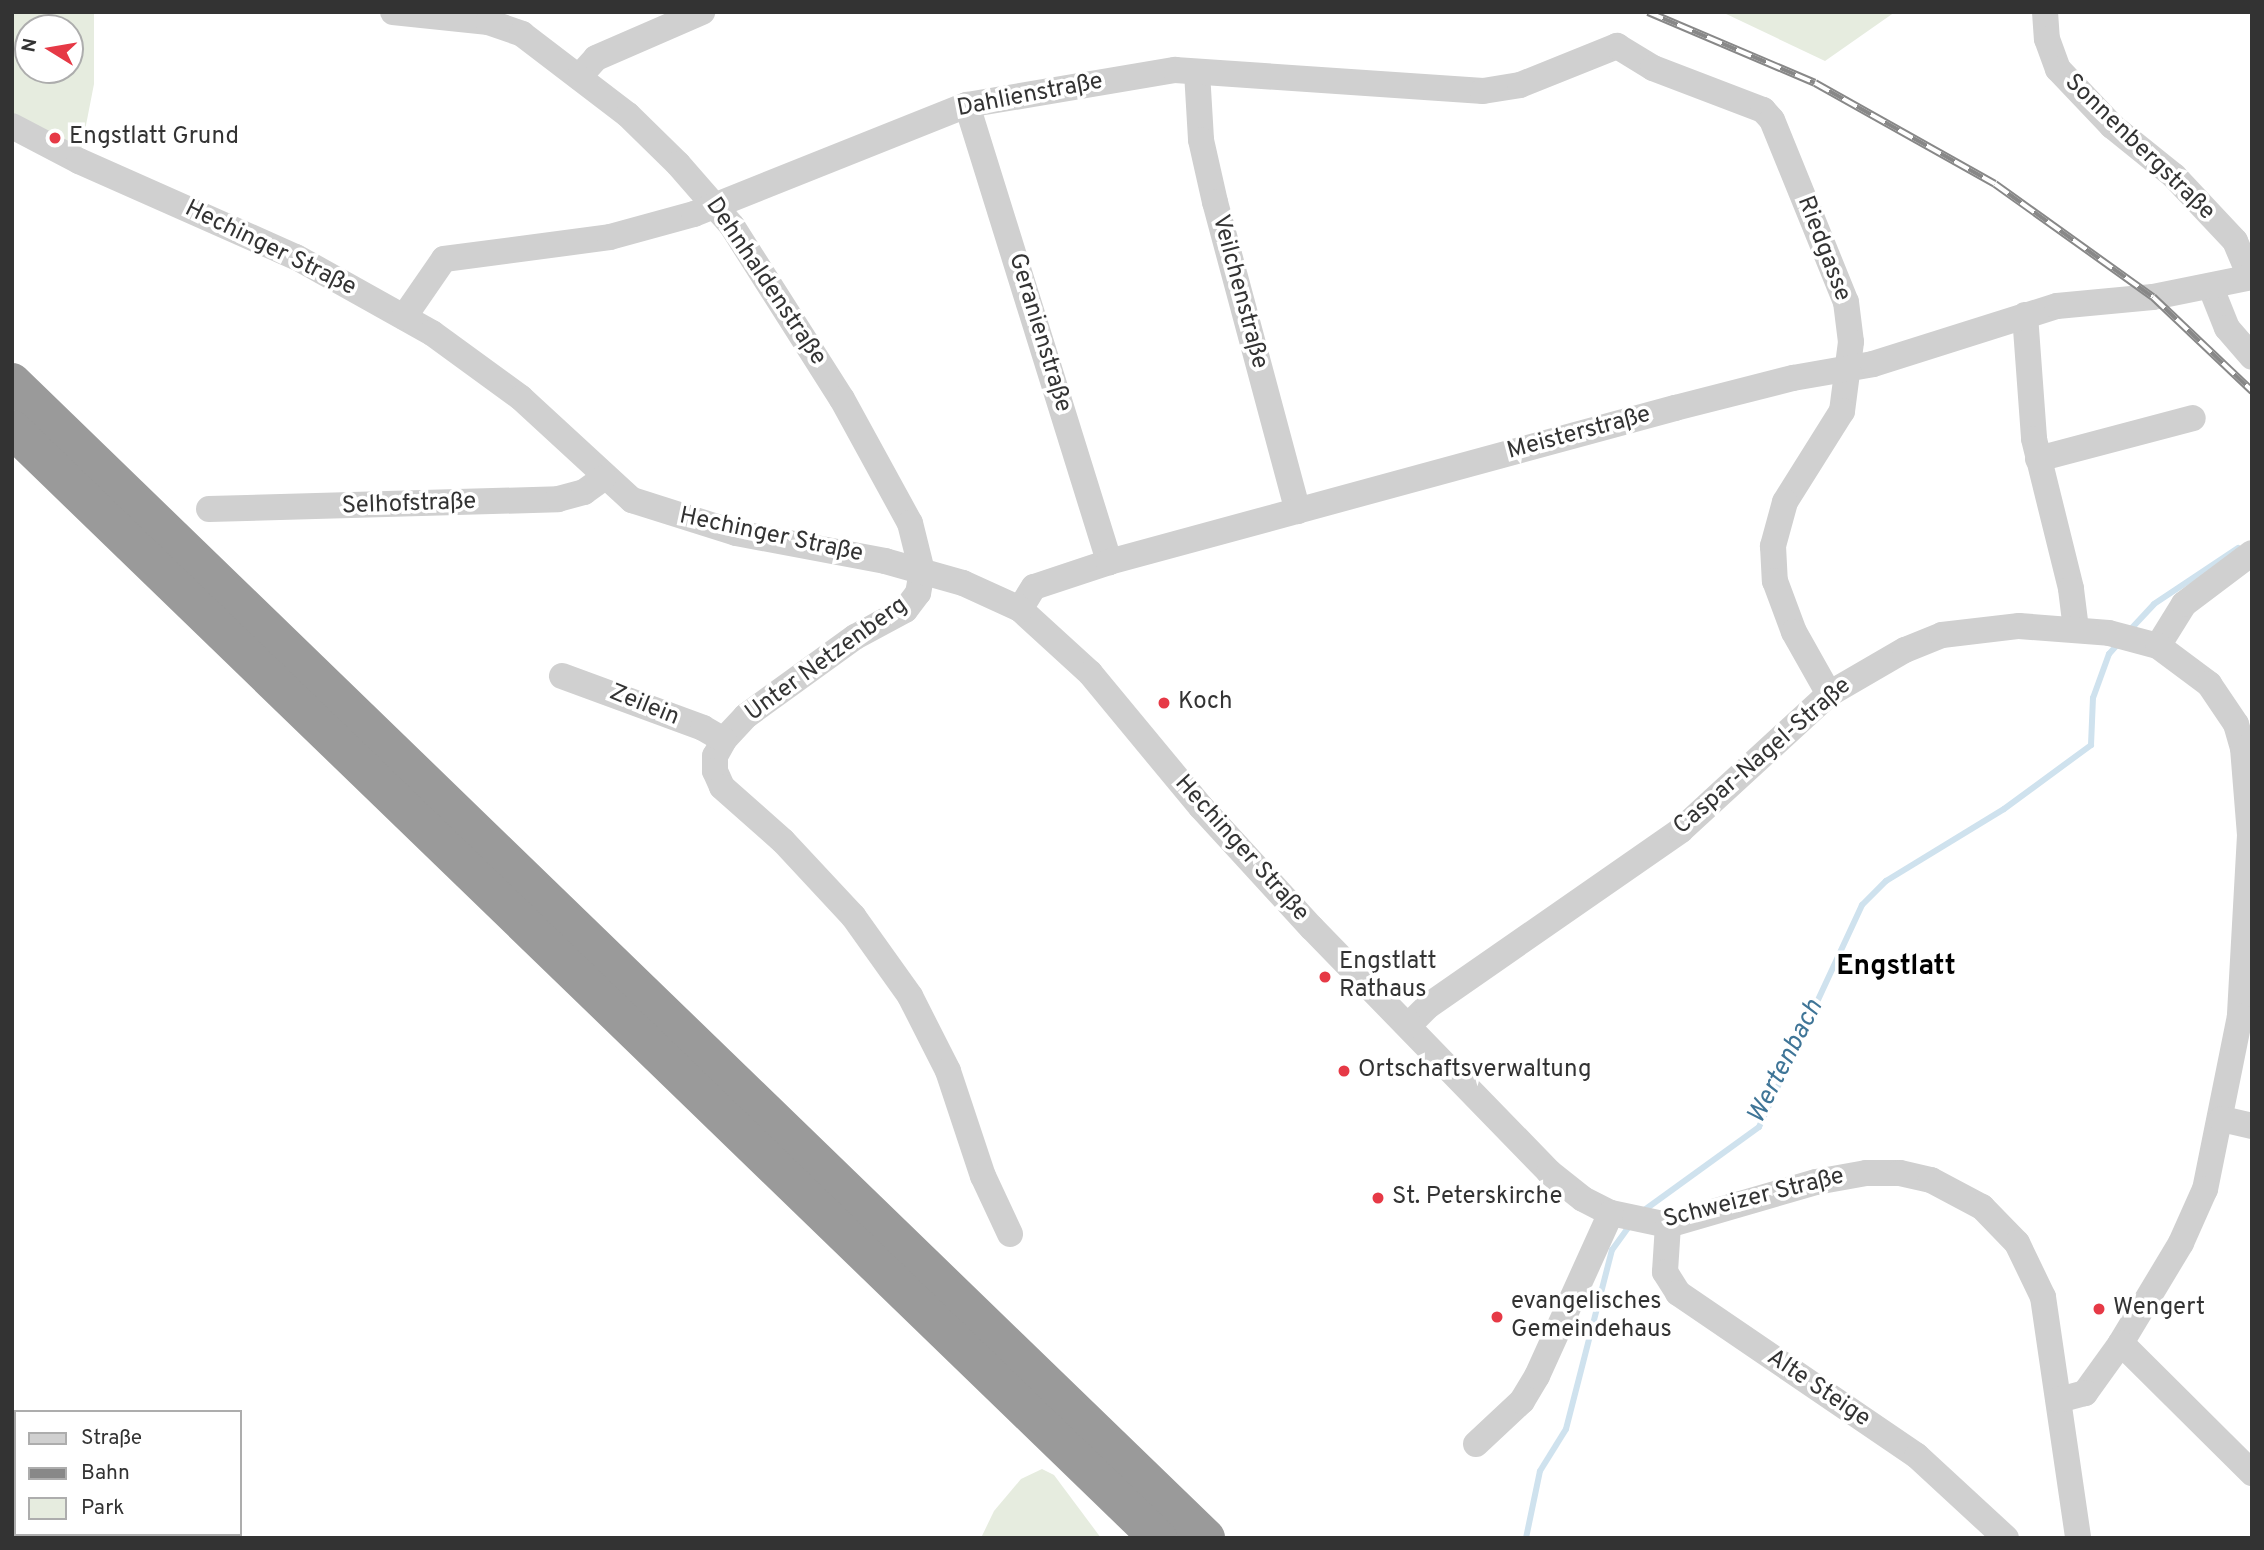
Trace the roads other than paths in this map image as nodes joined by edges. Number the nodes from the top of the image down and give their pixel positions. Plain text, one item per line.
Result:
1 (393, 12) edge
2 (702, 12) edge
3 (2045, 12) edge
4 (1617, 46) joint
5 (1196, 72) junction
6 (579, 77) junction
7 (967, 105) junction
8 (12, 126) edge
9 (717, 206) junction
10 (2247, 247) edge
11 (2251, 277) edge
12 (2211, 288) junction
13 (2025, 315) junction
14 (404, 317) junction
15 (2252, 356) edge
16 (1849, 369) junction
17 (12, 382) edge
18 (2193, 418) dead end
19 (12, 429) edge
20 (2038, 459) junction
21 (603, 478) junction
22 (209, 509) dead end
23 (1298, 511) junction
24 (2252, 553) edge
25 (1109, 562) junction
26 (922, 571) junction
27 (1020, 608) junction
28 (2076, 629) junction
29 (2149, 644) junction
30 (562, 676) dead end
31 (1829, 694) junction
32 (724, 740) junction
33 (2250, 937) edge
34 (1409, 1025) junction
35 (2222, 1119) junction
36 (2252, 1126) edge
37 (1611, 1213) junction
38 (1657, 1224) junction
39 (1010, 1234) dead end
40 (2121, 1343) junction
41 (2059, 1400) junction
42 (1476, 1444) dead end
43 (2252, 1473) edge
44 (1158, 1538) edge
45 (1206, 1538) edge
46 (2006, 1538) edge
47 (2078, 1538) edge

1 - 6 street, Dehnhaldenstraße
2 - 6 street
3 - 10 street, Sonnenbergstraße
4 - 5 street, Dahlienstraße
4 - 16 street, Riedgasse
5 - 7 street, Dahlienstraße
5 - 23 street, Veilchenstraße
6 - 9 street, Dehnhaldenstraße
7 - 9 street, Dahlienstraße
7 - 25 street, Geranienstraße
8 - 14 street, Hechinger Straße
9 - 14 street, Dahlienstraße
9 - 26 street, Dehnhaldenstraße
10 - 11 street, Sonnenbergstraße
11 - 12 street, Meisterstraße
12 - 13 street, Meisterstraße
12 - 15 street
13 - 16 street, Meisterstraße
13 - 20 street
14 - 21 street, Hechinger Straße
16 - 23 street, Meisterstraße
16 - 31 street, Riedgasse
17 - 45 highway
18 - 20 street
19 - 44 highway
20 - 28 street
21 - 22 street, Selhofstraße
21 - 26 street, Hechinger Straße
23 - 25 street, Meisterstraße
24 - 29 street
25 - 27 street, Meisterstraße
26 - 27 street, Hechinger Straße
26 - 32 street, Unter Netzenberg
27 - 34 street, Hechinger Straße
28 - 29 street, Caspar-Nagel-Straße
28 - 31 street, Caspar-Nagel-Straße
29 - 33 street, Caspar-Nagel-Straße
30 - 32 street, Zeilein
31 - 34 street, Caspar-Nagel-Straße
32 - 39 street, Unter Netzenberg
33 - 35 street, Caspar-Nagel-Straße
34 - 37 street, Schweizer Straße
35 - 36 street
35 - 40 street, Caspar-Nagel-Straße
37 - 38 street, Schweizer Straße
37 - 42 street
38 - 41 street, Schweizer Straße
38 - 46 street, Alte Steige
40 - 41 street, Caspar-Nagel-Straße
40 - 43 street
41 - 47 street, Schweizer Straße

